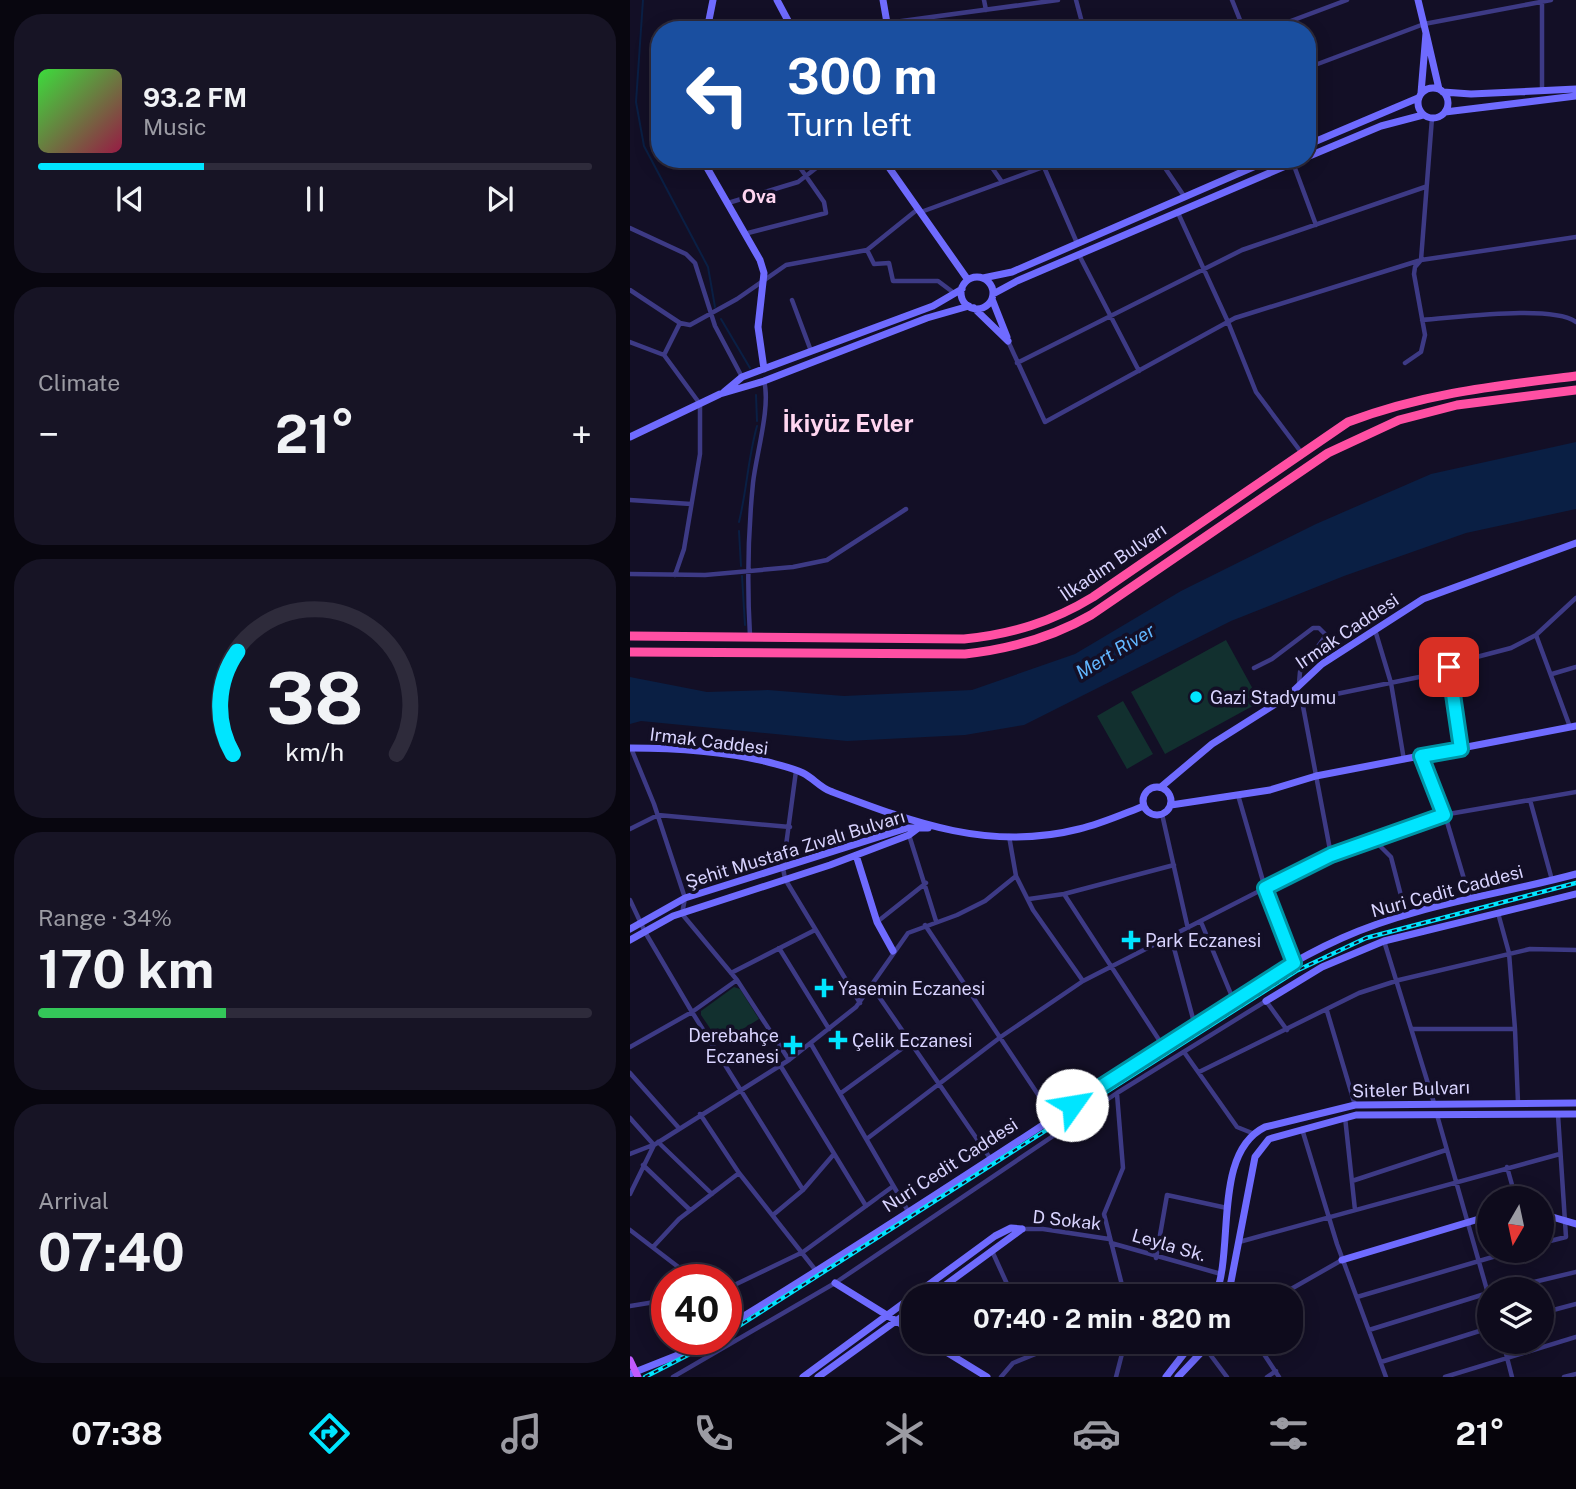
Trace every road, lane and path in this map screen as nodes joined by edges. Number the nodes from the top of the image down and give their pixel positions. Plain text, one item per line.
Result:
1 (713, 0) edge
2 (777, 0) edge
3 (883, 0) edge
4 (984, 0) edge
5 (1058, 0) edge
6 (1076, 0) edge
7 (1232, 0) edge
8 (1347, 0) edge
9 (1419, 0) edge
10 (1551, 0) edge
11 (1542, 1) edge
12 (986, 10) junction
13 (709, 21) edge
14 (788, 21) edge
15 (888, 21) edge
16 (919, 21) edge
17 (1082, 21) edge
18 (1240, 21) edge
19 (1291, 21) edge
20 (1424, 24) junction
21 (1426, 33) junction
22 (1316, 65) edge
23 (1576, 89) edge
24 (1441, 90) junction
25 (1542, 90) junction
26 (1420, 95) junction
27 (1576, 96) edge
28 (1445, 113) junction
29 (1423, 115) junction
30 (1432, 118) junction
31 (1316, 141) edge
32 (1316, 153) edge
33 (707, 168) edge
34 (801, 168) edge
35 (816, 168) edge
36 (889, 168) edge
37 (992, 168) edge
38 (1041, 168) edge
39 (1044, 168) edge
40 (1165, 168) edge
41 (1251, 168) edge
42 (1281, 168) edge
43 (1295, 168) edge
44 (806, 175) junction
45 (1002, 182) junction
46 (1425, 187) junction
47 (1184, 196) junction
48 (728, 204) junction
49 (919, 211) junction
50 (1178, 212) junction
51 (1316, 225) junction
52 (630, 228) edge
53 (744, 234) junction
54 (1576, 237) edge
55 (1077, 243) junction
56 (867, 250) junction
57 (1079, 255) junction
58 (1421, 260) junction
59 (1203, 268) junction
60 (983, 278) junction
61 (763, 280) junction
62 (968, 280) junction
63 (630, 289) edge
64 (962, 289) junction
65 (954, 294) junction
66 (992, 297) junction
67 (792, 300) dead end
68 (972, 307) junction
69 (710, 313) junction
70 (1110, 315) junction
71 (1422, 320) junction
72 (1228, 322) junction
73 (1576, 322) edge
74 (680, 323) junction
75 (1008, 341) junction
76 (630, 342) edge
77 (811, 352) junction
78 (664, 355) junction
79 (1017, 363) junction
80 (1405, 363) dead end
81 (765, 369) junction
82 (1139, 371) junction
83 (1576, 376) edge
84 (742, 377) junction
85 (764, 381) junction
86 (1576, 390) edge
87 (720, 394) junction
88 (700, 404) junction
89 (630, 437) edge
90 (1301, 452) junction
91 (630, 500) edge
92 (691, 504) junction
93 (906, 509) dead end
94 (1576, 543) edge
95 (749, 570) junction
96 (630, 574) edge
97 (676, 575) junction
98 (1576, 597) edge
99 (1375, 629) junction
100 (630, 635) edge
101 (1536, 635) junction
102 (750, 637) junction
103 (630, 652) edge
104 (1449, 667) junction
105 (1576, 667) edge
106 (1254, 668) dead end
107 (1552, 674) junction
108 (1299, 682) junction
109 (1391, 683) junction
110 (1288, 695) junction
111 (1302, 701) junction
112 (1573, 727) edge
113 (630, 748) edge
114 (1461, 749) junction
115 (1421, 756) junction
116 (1404, 760) junction
117 (796, 771) junction
118 (1316, 776) junction
119 (1161, 787) junction
120 (1576, 792) edge
121 (1238, 795) junction
122 (1530, 800) junction
123 (1171, 804) junction
124 (1144, 806) junction
125 (1162, 814) junction
126 (658, 815) junction
127 (1444, 815) junction
128 (790, 827) junction
129 (932, 827) junction
130 (630, 829) edge
131 (908, 832) junction
132 (1009, 836) junction
133 (1373, 839) junction
134 (856, 855) junction
135 (1331, 855) junction
136 (1174, 864) junction
137 (783, 868) junction
138 (1576, 874) edge
139 (1016, 876) junction
140 (785, 879) junction
141 (1552, 880) junction
142 (926, 883) junction
143 (1265, 888) junction
144 (1064, 894) junction
145 (1576, 894) edge
146 (685, 898) junction
147 (1029, 899) junction
148 (630, 900) edge
149 (1471, 900) junction
150 (1498, 912) junction
151 (682, 914) junction
152 (1406, 916) junction
153 (936, 921) junction
154 (877, 922) junction
155 (1201, 922) junction
156 (640, 923) junction
157 (925, 925) junction
158 (630, 929) edge
159 (1188, 929) junction
160 (815, 930) junction
161 (645, 932) junction
162 (1171, 937) junction
163 (630, 940) edge
164 (1384, 941) junction
165 (779, 948) junction
166 (1576, 950) edge
167 (893, 951) junction
168 (1509, 953) junction
169 (1294, 963) junction
170 (1112, 969) junction
171 (730, 973) junction
172 (737, 980) junction
173 (1083, 981) junction
174 (1395, 981) junction
175 (873, 988) junction
176 (1234, 1000) junction
177 (1266, 1001) junction
178 (860, 1003) junction
179 (1326, 1011) junction
180 (692, 1012) junction
181 (1195, 1027) junction
182 (829, 1029) junction
183 (1413, 1029) junction
184 (1287, 1030) junction
185 (1515, 1030) junction
186 (1002, 1037) junction
187 (911, 1042) junction
188 (811, 1044) junction
189 (630, 1047) edge
190 (1164, 1047) junction
191 (1184, 1052) junction
192 (789, 1059) junction
193 (780, 1065) junction
194 (1199, 1072) junction
195 (630, 1073) edge
196 (940, 1084) junction
197 (743, 1090) junction
198 (841, 1093) junction
199 (1117, 1093) junction
200 (1434, 1102) junction
201 (1518, 1102) junction
202 (1576, 1103) edge
203 (1355, 1105) junction
204 (700, 1114) junction
205 (1558, 1114) junction
206 (1576, 1114) edge
207 (1437, 1115) junction
208 (1053, 1117) junction
209 (1345, 1117) junction
210 (630, 1118) edge
211 (678, 1127) junction
212 (1302, 1128) junction
213 (1252, 1133) junction
214 (868, 1139) junction
215 (656, 1144) junction
216 (1446, 1150) junction
217 (630, 1154) edge
218 (834, 1154) junction
219 (1560, 1154) junction
220 (990, 1158) junction
221 (643, 1165) junction
222 (1507, 1167) junction
223 (739, 1173) junction
224 (1352, 1181) junction
225 (1456, 1184) junction
226 (1512, 1186) edge
227 (892, 1187) junction
228 (803, 1190) junction
229 (630, 1194) edge
230 (712, 1194) junction
231 (866, 1206) junction
232 (1228, 1209) junction
233 (690, 1210) junction
234 (1355, 1210) junction
235 (908, 1211) junction
236 (773, 1216) junction
237 (1328, 1216) junction
238 (1554, 1218) edge
239 (1477, 1219) edge
240 (1565, 1221) junction
241 (1467, 1222) junction
242 (1576, 1224) edge
243 (1022, 1229) junction
244 (630, 1230) edge
245 (1554, 1240) edge
246 (1109, 1241) junction
247 (1239, 1242) junction
248 (653, 1247) junction
249 (992, 1251) junction
250 (803, 1252) junction
251 (1477, 1254) edge
252 (1156, 1258) junction
253 (1342, 1260) junction
254 (1477, 1262) edge
255 (675, 1264) edge
256 (818, 1272) junction
257 (1576, 1272) edge
258 (1221, 1274) junction
259 (1554, 1277) edge
260 (742, 1281) edge
261 (835, 1283) junction
262 (947, 1284) edge
263 (1007, 1284) edge
264 (1121, 1284) edge
265 (1218, 1284) edge
266 (1231, 1284) edge
267 (1300, 1284) edge
268 (1357, 1297) junction
269 (1477, 1298) edge
270 (651, 1303) edge
271 (1576, 1304) edge
272 (630, 1306) edge
273 (1554, 1310) edge
274 (887, 1315) junction
275 (742, 1317) edge
276 (901, 1317) edge
277 (896, 1321) junction
278 (901, 1324) edge
279 (1369, 1330) junction
280 (1477, 1332) edge
281 (1576, 1337) edge
282 (950, 1354) edge
283 (1036, 1354) edge
284 (1122, 1354) edge
285 (1184, 1354) edge
286 (1200, 1354) edge
287 (1215, 1354) edge
288 (1264, 1354) edge
289 (1505, 1354) edge
290 (677, 1355) edge
291 (1506, 1357) junction
292 (630, 1360) edge
293 (1381, 1362) junction
294 (1276, 1371) junction
295 (630, 1374) edge
296 (1576, 1374) edge
297 (638, 1377) edge
298 (673, 1377) edge
299 (803, 1377) edge
300 (818, 1377) edge
301 (987, 1377) edge
302 (1001, 1377) edge
303 (1116, 1377) edge
304 (1166, 1377) edge
305 (1178, 1377) edge
306 (1227, 1377) edge
307 (1266, 1377) edge
308 (1279, 1377) edge
309 (1386, 1377) edge
310 (1445, 1377) edge
311 (1512, 1377) edge
312 (1564, 1377) edge

1 - 13 street
2 - 14 street
3 - 15 street
4 - 12 street
5 - 12 street
6 - 17 street
7 - 18 street
8 - 19 street
9 - 20 street
10 - 11 street
11 - 20 street
11 - 25 street
12 - 16 street
20 - 21 street
20 - 22 street
21 - 24 street
21 - 26 street
23 - 25 street
24 - 25 street
24 - 26 street
24 - 28 street
26 - 29 street
26 - 31 street
27 - 28 street
28 - 30 street
29 - 30 street
29 - 32 street
30 - 46 street
33 - 48 street
34 - 44 street
35 - 44 street
36 - 49 street
37 - 45 street
38 - 45 street
39 - 55 street
40 - 47 street
41 - 47 street
42 - 50 street
43 - 51 street
44 - 48 street
44 - 53 street
45 - 49 street
46 - 51 street
46 - 58 street
47 - 55 street
48 - 53 street
49 - 56 street
49 - 62 street
50 - 57 street
50 - 59 street
51 - 59 street
52 - 69 street
53 - 61 street
54 - 58 street
55 - 60 street
56 - 61 street
56 - 65 street
57 - 66 street
57 - 70 street
58 - 71 street
58 - 72 street
59 - 70 street
59 - 72 street
60 - 62 street
60 - 66 street
61 - 69 street
61 - 81 street
62 - 64 street
63 - 74 street
64 - 65 street
64 - 68 street
65 - 77 street
66 - 68 street
66 - 75 street
67 - 77 street
68 - 75 street
68 - 85 street
69 - 74 street
69 - 84 street
70 - 79 street
70 - 82 street
71 - 73 street
71 - 80 street
72 - 82 street
72 - 90 street
74 - 78 street
75 - 79 street
76 - 78 street
77 - 81 street
78 - 88 street
79 - 82 street
81 - 84 street
83 - 90 highway, İlkadım Bulvarı
84 - 87 street
85 - 87 street
85 - 95 street
86 - 103 highway, İlkadım Bulvarı
87 - 88 street
88 - 89 street
88 - 92 street
90 - 102 highway, İlkadım Bulvarı
91 - 92 street
92 - 97 street
93 - 95 street
94 - 99 street, Irmak Caddesi
95 - 97 street
95 - 102 street
96 - 97 street
98 - 101 street
99 - 108 street, Irmak Caddesi
99 - 109 street
100 - 102 highway, İlkadım Bulvarı
101 - 104 street
101 - 107 street
104 - 109 street
104 - 114 street
105 - 107 street
106 - 108 street
107 - 112 street
108 - 110 street, Irmak Caddesi
109 - 111 street
109 - 116 street
110 - 111 street
110 - 119 street, Irmak Caddesi
111 - 118 street
112 - 114 street
113 - 117 street, Irmak Caddesi
113 - 126 street
114 - 115 street
115 - 116 street
115 - 127 street
116 - 118 street
117 - 128 street
117 - 129 street, Irmak Caddesi
118 - 121 street
118 - 135 street
119 - 123 street
119 - 124 street
120 - 122 street
121 - 123 street
121 - 143 street
122 - 127 street
122 - 141 street
123 - 125 street
124 - 125 street
124 - 132 street, Irmak Caddesi
125 - 136 street
126 - 128 street
126 - 130 street
126 - 146 street
127 - 133 street
127 - 149 street
128 - 137 street
129 - 131 street, Şehit Mustafa Zıvalı Bulvarı
129 - 132 street, Irmak Caddesi
131 - 134 street, Şehit Mustafa Zıvalı Bulvarı
131 - 137 street, Şehit Mustafa Zıvalı Bulvarı
131 - 142 street
132 - 139 street
133 - 135 street
133 - 152 street
134 - 140 street, Şehit Mustafa Zıvalı Bulvarı
134 - 154 street
135 - 143 street
136 - 144 street
136 - 159 street
137 - 140 street
137 - 146 street, Şehit Mustafa Zıvalı Bulvarı
138 - 141 street, Nuri Cedit Caddesi
139 - 147 street
139 - 153 street
140 - 151 street, Şehit Mustafa Zıvalı Bulvarı
140 - 160 street
141 - 149 street, Nuri Cedit Caddesi
142 - 153 street
142 - 154 street
143 - 155 street
143 - 169 street
144 - 147 street
144 - 170 street
145 - 150 street, Nuri Cedit Caddesi
146 - 151 street
146 - 156 street, Şehit Mustafa Zıvalı Bulvarı
147 - 173 street
148 - 156 street
149 - 152 street, Nuri Cedit Caddesi
150 - 164 street, Nuri Cedit Caddesi
150 - 168 street
151 - 161 street, Şehit Mustafa Zıvalı Bulvarı
151 - 171 street
152 - 169 street, Nuri Cedit Caddesi
153 - 157 street
154 - 167 street
155 - 159 street
155 - 176 street
156 - 158 street, Şehit Mustafa Zıvalı Bulvarı
156 - 161 street
157 - 167 street
157 - 186 street
159 - 162 street
160 - 165 street
160 - 178 street
161 - 163 street, Şehit Mustafa Zıvalı Bulvarı
161 - 180 street
162 - 170 street
162 - 181 street
164 - 174 street
164 - 177 street, Nuri Cedit Caddesi
165 - 171 street
165 - 182 street
166 - 168 street
167 - 175 street
168 - 174 street
168 - 185 street
169 - 176 street, Nuri Cedit Caddesi
170 - 173 street
170 - 190 street
171 - 172 street
172 - 180 street
172 - 192 street
173 - 186 street
174 - 179 street
174 - 183 street
175 - 178 street
175 - 187 street
176 - 181 street, Nuri Cedit Caddesi
177 - 184 street
177 - 191 street
178 - 182 street
179 - 184 street
179 - 203 street
180 - 189 street
180 - 197 street
181 - 190 street, Nuri Cedit Caddesi
182 - 188 street
183 - 185 street
183 - 200 street
184 - 194 street
185 - 201 street
186 - 196 street
186 - 208 street
187 - 196 street
187 - 198 street
188 - 192 street
188 - 198 street
190 - 208 street, Nuri Cedit Caddesi
191 - 194 street
191 - 199 street
192 - 193 street
193 - 197 street
193 - 218 street
194 - 213 street
195 - 211 street
196 - 214 street
196 - 220 street
197 - 204 street
197 - 228 street
198 - 214 street
199 - 246 street
199 - 261 street
200 - 201 street, Siteler Bulvarı
200 - 203 street, Siteler Bulvarı
201 - 202 street, Siteler Bulvarı
203 - 213 street, Siteler Bulvarı
204 - 211 street
204 - 223 street
205 - 206 street, Siteler Bulvarı
205 - 207 street, Siteler Bulvarı
205 - 219 street
207 - 209 street, Siteler Bulvarı
207 - 216 street
208 - 220 street, Nuri Cedit Caddesi
209 - 212 street, Siteler Bulvarı
209 - 224 street
210 - 215 street
211 - 215 street
212 - 237 street
212 - 247 street, Siteler Bulvarı
213 - 232 street
214 - 227 street
215 - 217 street
215 - 221 street
215 - 230 street
216 - 224 street
216 - 225 street
218 - 228 street
218 - 231 street
219 - 222 street
219 - 240 street
220 - 235 street, Nuri Cedit Caddesi
221 - 229 street
221 - 233 street
222 - 225 street
222 - 226 street
223 - 230 street
223 - 236 street
224 - 234 street
225 - 234 street
225 - 241 street
227 - 231 street
227 - 235 street
228 - 236 street
230 - 233 street
231 - 250 street
232 - 252 street
232 - 258 street
233 - 248 street
234 - 237 street
235 - 256 street, Nuri Cedit Caddesi
236 - 250 street
237 - 247 street
237 - 253 street
238 - 240 street
239 - 241 street
240 - 242 street
240 - 245 street
241 - 251 street
241 - 253 street
243 - 246 street, D Sokak
243 - 249 street
243 - 274 street
244 - 248 street
246 - 252 street, Leyla Sk.
246 - 264 street
247 - 266 street, Siteler Bulvarı
248 - 255 street
249 - 262 street
249 - 263 street
250 - 256 street
250 - 260 street
252 - 258 street, Leyla Sk.
253 - 267 street
253 - 268 street
254 - 268 street
256 - 275 street, Nuri Cedit Caddesi
257 - 259 street
258 - 265 street
261 - 274 street
261 - 298 street
268 - 279 street
269 - 279 street
270 - 272 street
271 - 273 street
274 - 277 street
274 - 299 street
276 - 277 street
277 - 278 street
277 - 300 street
279 - 293 street
280 - 293 street
281 - 291 street
282 - 301 street
283 - 302 street
284 - 303 street
285 - 304 street
286 - 305 street
287 - 306 street
288 - 294 street
289 - 291 street
290 - 295 street
291 - 310 street
291 - 311 street
292 - 297 main road, bridge
293 - 309 street
294 - 307 street
294 - 308 street
296 - 312 street

